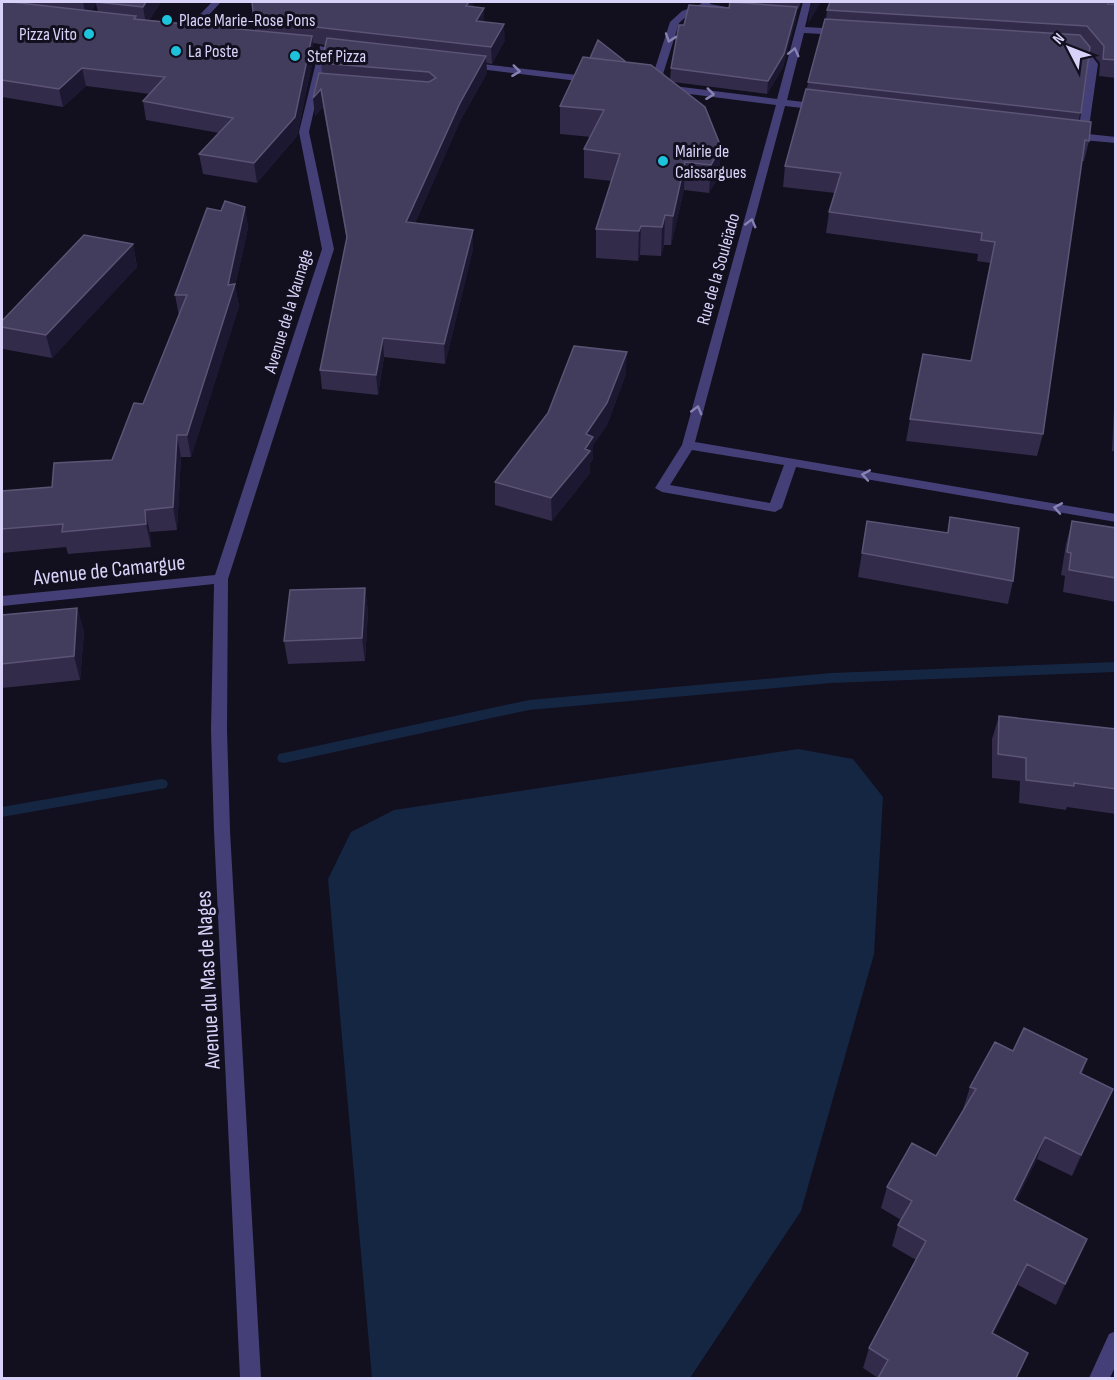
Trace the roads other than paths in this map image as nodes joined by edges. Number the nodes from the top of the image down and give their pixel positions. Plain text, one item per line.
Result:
1 (217, 2) edge
2 (807, 2) edge
3 (705, 4) edge
4 (738, 9) edge
5 (793, 14) edge
6 (804, 15) junction
7 (800, 30) junction
8 (847, 33) edge
9 (198, 34) edge
10 (1069, 46) edge
11 (322, 48) edge
12 (456, 64) edge
13 (602, 81) edge
14 (640, 85) edge
15 (654, 87) junction
16 (782, 102) junction
17 (832, 108) edge
18 (1055, 135) edge
19 (1083, 137) junction
20 (1116, 140) edge
21 (688, 445) junction
22 (791, 463) junction
23 (1116, 518) edge
24 (221, 579) junction
25 (2, 601) edge
26 (1116, 1341) edge
27 (250, 1378) edge
28 (1100, 1378) edge

1 - 9 street
2 - 6 street, Rue de la Souleïado
3 - 4 street
3 -> 15 street
5 - 6 street
6 - 7 street, Rue de la Souleïado
7 - 8 street
16 -> 7 street, Rue de la Souleïado
10 - 19 street
11 - 24 street, Avenue de la Vaunage
12 -> 13 street
14 - 15 street
15 -> 16 street
16 - 17 street
21 -> 16 street, Rue de la Souleïado
18 - 19 street
19 - 20 street
21 - 22 street
21 - 22 street, Rue de la Souleïado
23 -> 22 street
24 - 25 street, Avenue de Camargue
24 - 27 street, Avenue du Mas de Nages
26 - 28 street

